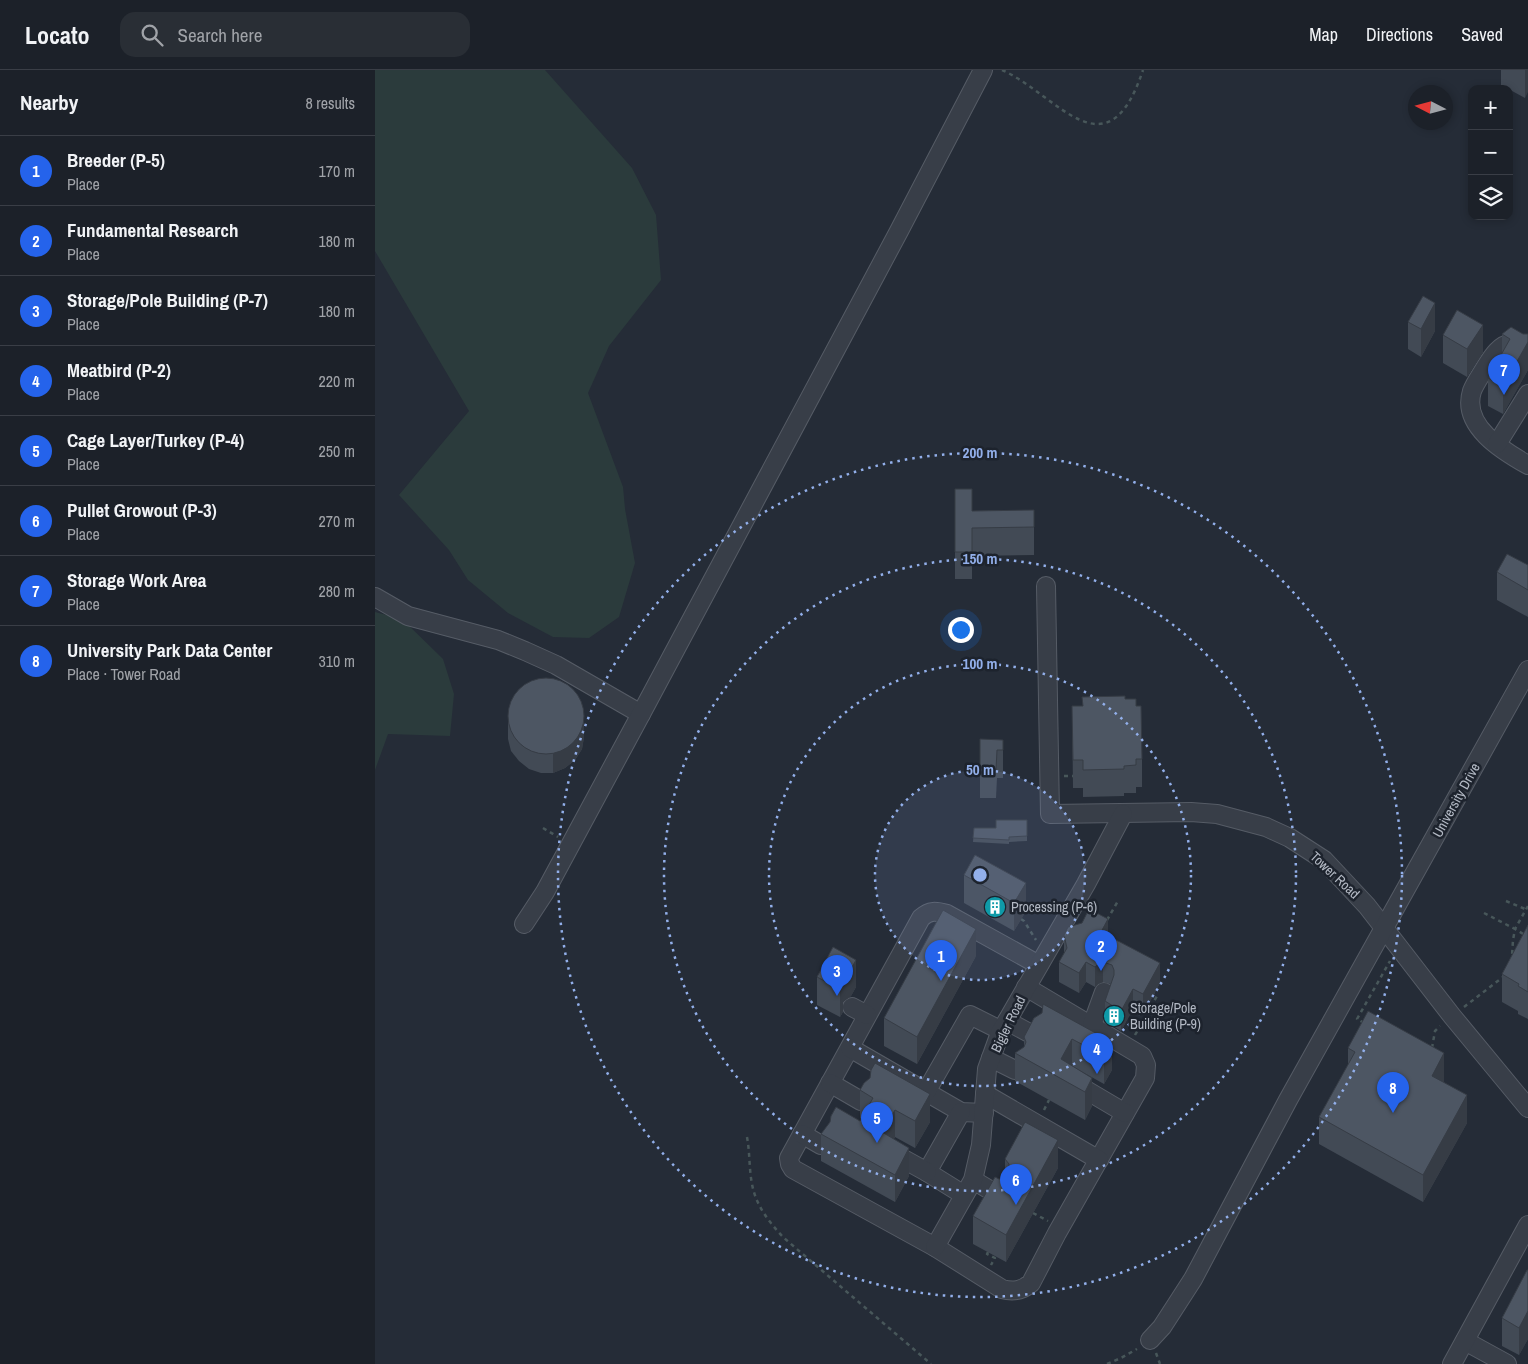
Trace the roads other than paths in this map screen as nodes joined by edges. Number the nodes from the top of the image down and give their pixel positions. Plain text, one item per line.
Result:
1 (983, 70) edge
2 (1528, 352) edge
3 (1528, 394) edge
4 (1497, 444) junction
5 (1528, 465) edge
6 (1046, 586) dead end
7 (375, 597) edge
8 (1528, 670) edge
9 (641, 714) junction
10 (1123, 814) junction
11 (524, 924) dead end
12 (1385, 930) junction
13 (1039, 965) junction
14 (1026, 987) junction
15 (1104, 992) dead end
16 (1092, 1025) junction
17 (1004, 1026) junction
18 (1033, 1034) edge
19 (849, 1048) junction
20 (991, 1058) junction
21 (1015, 1070) edge
22 (830, 1083) junction
23 (1081, 1087) edge
24 (926, 1092) junction
25 (985, 1094) junction
26 (861, 1100) edge
27 (1528, 1108) edge
28 (961, 1112) junction
29 (984, 1113) junction
30 (1125, 1114) junction
31 (802, 1134) junction
32 (821, 1145) edge
33 (898, 1156) edge
34 (1099, 1160) junction
35 (927, 1172) junction
36 (973, 1180) junction
37 (964, 1195) junction
38 (1000, 1196) edge
39 (1528, 1225) edge
40 (935, 1247) junction
41 (1150, 1340) road end
42 (1465, 1341) junction
43 (1452, 1364) edge
44 (1507, 1364) edge

1 - 9 street
2 - 4 street
3 - 4 street
4 - 5 street
6 - 10 street, Tower Road
7 - 9 street
8 - 12 street, University Drive
9 - 11 street
10 - 12 street, Tower Road
10 - 13 street, Bigler Road
12 - 27 street, Tower Road
12 - 41 street, University Drive
13 - 14 street, Bigler Road
13 - 19 street
14 - 16 street
14 - 17 street, Bigler Road
15 - 16 street
16 - 30 street
17 - 18 street
17 - 20 street, Bigler Road
17 - 24 street
19 - 22 street
19 - 24 street
20 - 21 street
20 - 25 street, Bigler Road
22 - 26 street
22 - 31 street
23 - 30 street
24 - 28 street
25 - 29 street, Bigler Road
25 - 34 street
28 - 29 street
28 - 35 street
29 - 36 street, Bigler Road
30 - 34 street
31 - 32 street
31 - 40 street
33 - 35 street
34 - 40 street
35 - 37 street
36 - 37 street, Bigler Road
36 - 38 street
37 - 40 street, Bigler Road
39 - 42 street
42 - 43 street
42 - 44 street

